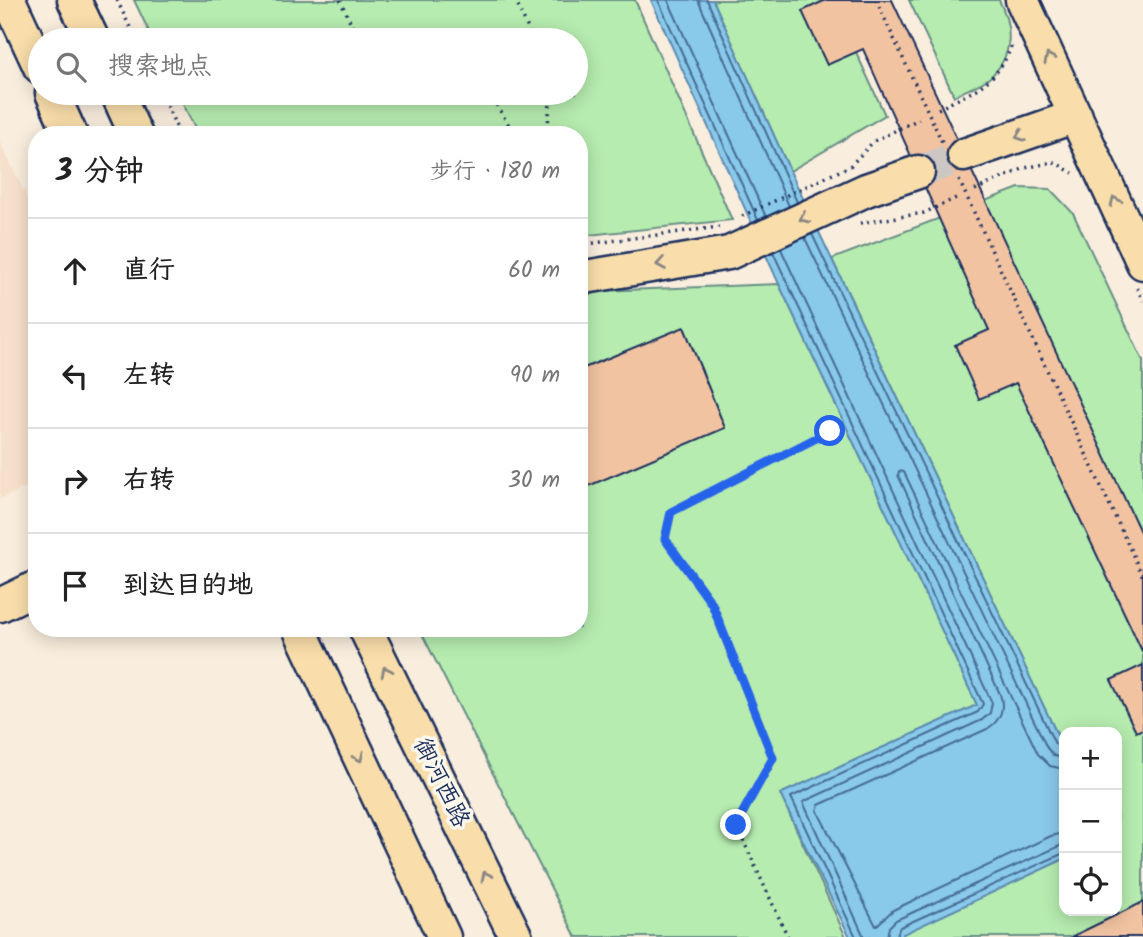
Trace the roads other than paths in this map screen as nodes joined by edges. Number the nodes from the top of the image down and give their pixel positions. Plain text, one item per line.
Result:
1 (9, 0) edge
2 (74, 0) edge
3 (1022, 0) edge
4 (87, 28) edge
5 (28, 41) edge
6 (57, 105) edge
7 (122, 105) edge
8 (1076, 116) junction
9 (67, 126) edge
10 (132, 126) edge
11 (955, 160) tunnel mouth
12 (918, 172) tunnel mouth
13 (1137, 270) edge
14 (588, 276) edge
15 (28, 591) edge
16 (0, 605) edge
17 (303, 637) edge
18 (369, 637) edge
19 (444, 937) edge
20 (516, 937) edge

1 - 5 main road
2 - 4 main road
8 -> 3 main road
6 - 9 main road
7 - 10 main road
8 -> 11 main road
13 -> 8 main road
12 -> 14 main road
15 - 16 main road
17 -> 19 main road
20 -> 18 main road, 御河西路

